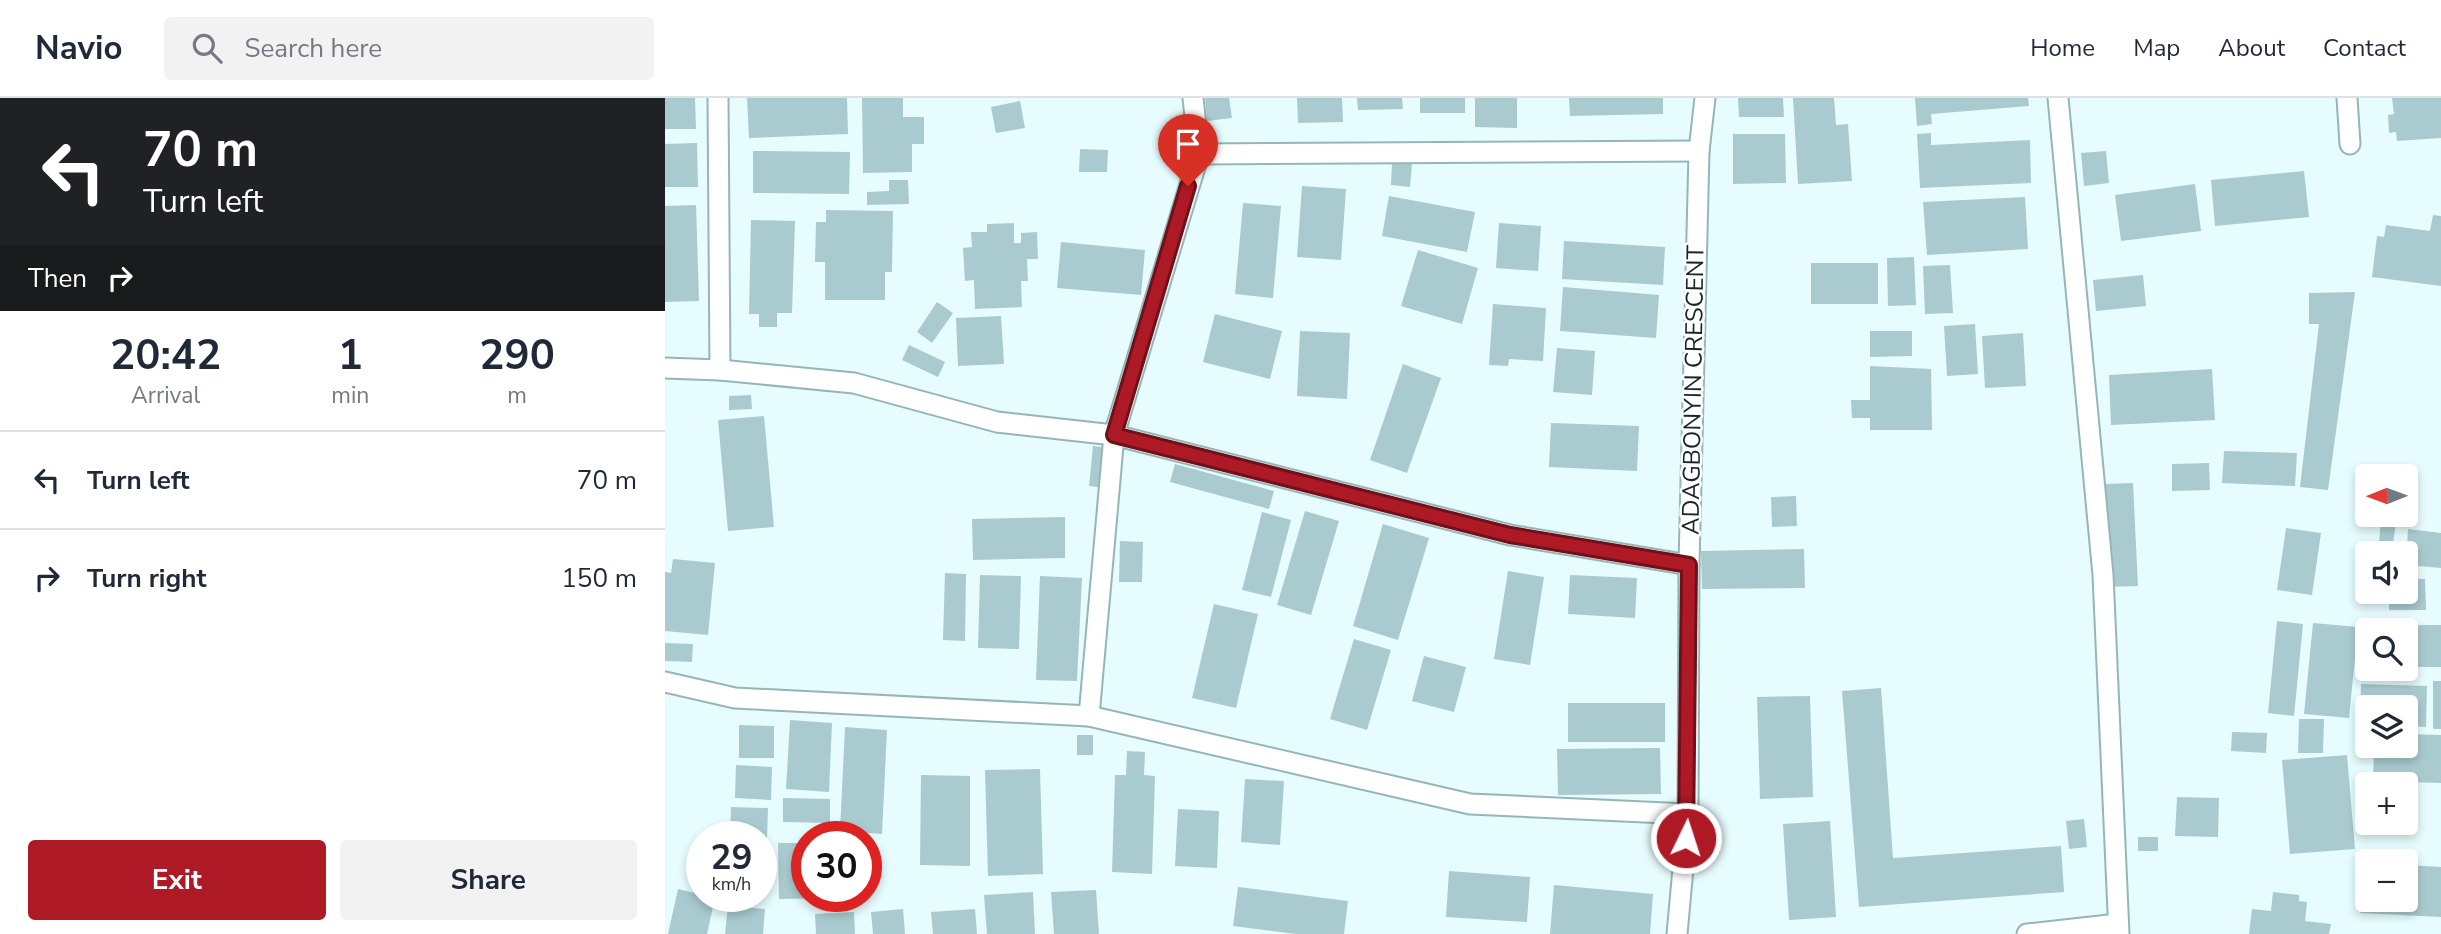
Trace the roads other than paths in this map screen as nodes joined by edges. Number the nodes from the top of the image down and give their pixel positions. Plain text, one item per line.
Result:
1 (718, 98) edge
2 (1193, 98) edge
3 (1705, 98) edge
4 (2058, 98) edge
5 (2347, 98) edge
6 (2350, 144) dead end
7 (1699, 151) junction
8 (1199, 154) junction
9 (665, 368) edge
10 (720, 370) junction
11 (1114, 435) junction
12 (1689, 565) junction
13 (665, 682) edge
14 (1089, 716) junction
15 (1688, 814) junction
16 (2118, 929) edge
17 (1677, 934) edge
18 (2027, 934) edge

1 - 10 street
2 - 8 street
3 - 7 street, ADAGBONYIN CRESCENT
4 - 16 street
5 - 6 street
7 - 8 street
7 - 12 street, ADAGBONYIN CRESCENT
8 - 11 street
9 - 10 street
10 - 11 street
11 - 12 street
11 - 14 street
12 - 15 street, ADAGBONYIN CRESCENT
13 - 14 street
14 - 15 street
15 - 17 street, ADAGBONYIN CRESCENT
16 - 18 street

